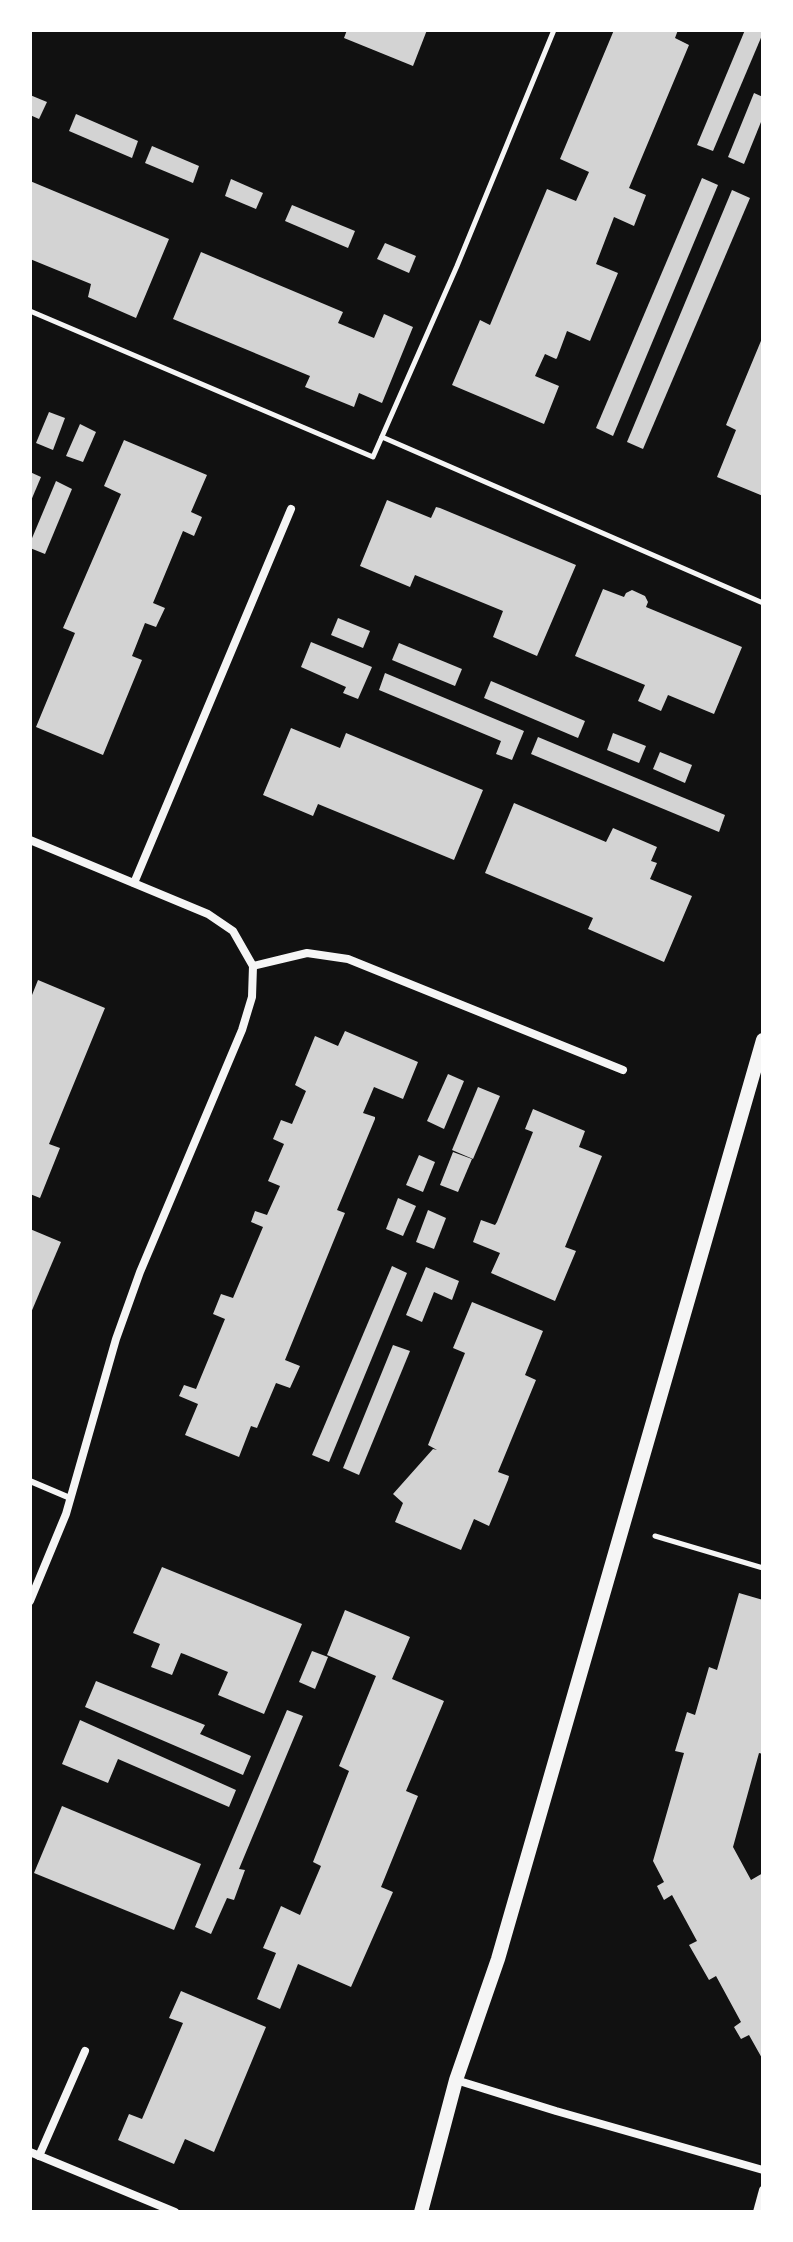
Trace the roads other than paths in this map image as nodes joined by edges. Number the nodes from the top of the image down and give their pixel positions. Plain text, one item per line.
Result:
1 (291, 509) dead end
2 (30, 840) edge
3 (134, 883) junction
4 (253, 966) junction
5 (763, 1040) edge
6 (623, 1070) dead end
7 (30, 1481) edge
8 (70, 1498) junction
9 (30, 1601) edge
10 (85, 2051) dead end
11 (456, 2080) junction
12 (30, 2152) edge
13 (39, 2156) junction
14 (763, 2170) edge
15 (763, 2190) edge
16 (175, 2212) edge
17 (421, 2212) edge
18 (757, 2212) edge

1 - 3 street
2 - 3 street
3 - 4 street
4 - 6 street
4 - 8 street
5 - 11 street
7 - 8 lane
8 - 9 street
10 - 13 street
11 - 14 street
11 - 17 street
12 - 13 street
13 - 16 street
15 - 18 street

